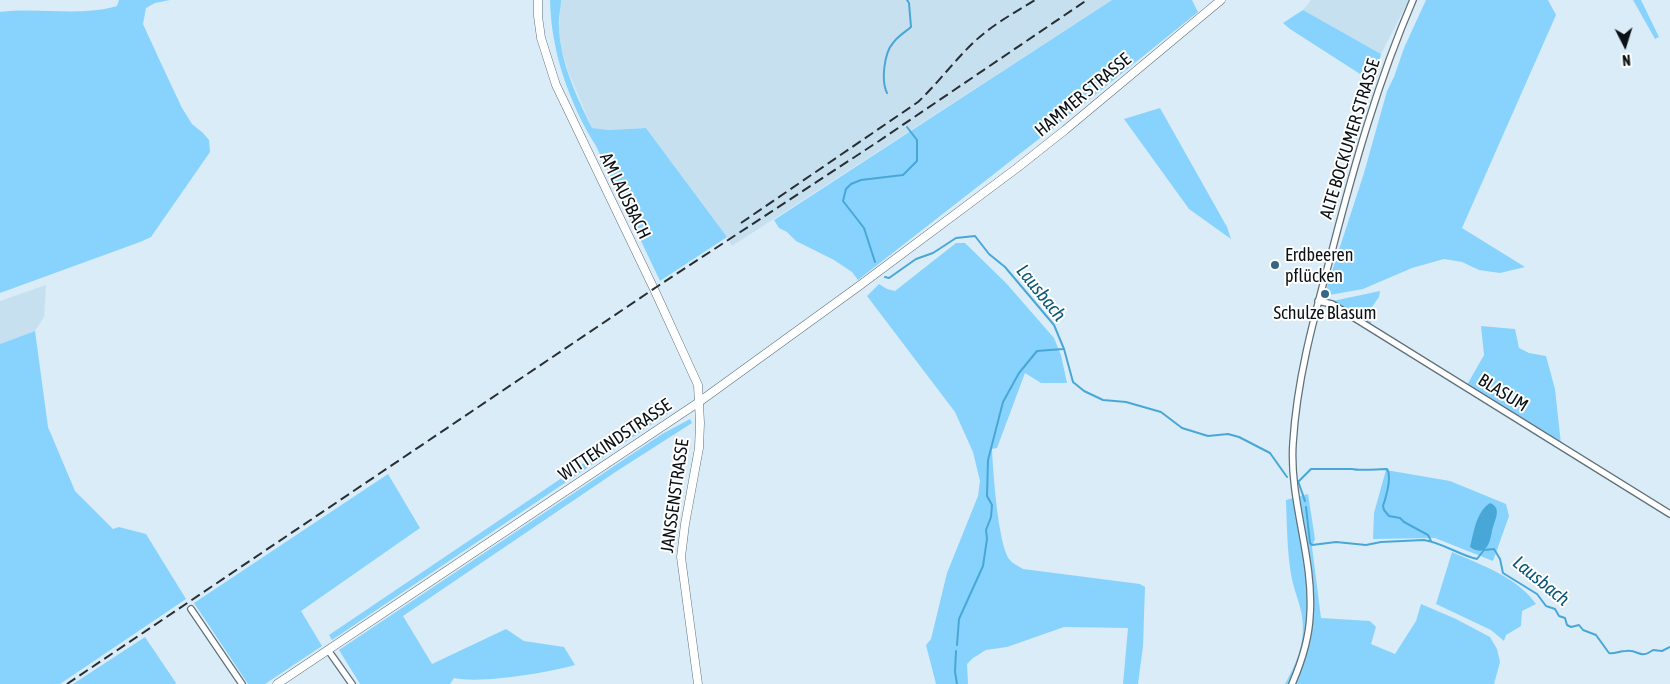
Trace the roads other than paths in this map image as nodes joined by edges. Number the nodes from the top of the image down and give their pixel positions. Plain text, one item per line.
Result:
1 (538, 0) edge
2 (1221, 0) edge
3 (1414, 0) edge
4 (961, 209) joint
5 (1318, 301) junction
6 (699, 402) junction
7 (1670, 514) edge
8 (191, 608) dead end
9 (328, 650) junction
10 (242, 684) edge
11 (277, 684) edge
12 (352, 684) edge
13 (698, 684) edge
14 (1292, 684) edge

1 - 6 main road, AM LAUSBACH
2 - 4 main road, HAMMER STRASSE
3 - 5 street, ALTE BOCKUMER STRASSE
4 - 6 main road, WITTEKINDSTRASSE
5 - 7 street, BLASUM
5 - 14 street, ALTE BOCKUMER STRASSE
6 - 9 main road, WITTEKINDSTRASSE
6 - 13 main road, JANSSENSTRASSE
8 - 10 street
9 - 11 main road, WITTEKINDSTRASSE
9 - 12 street

